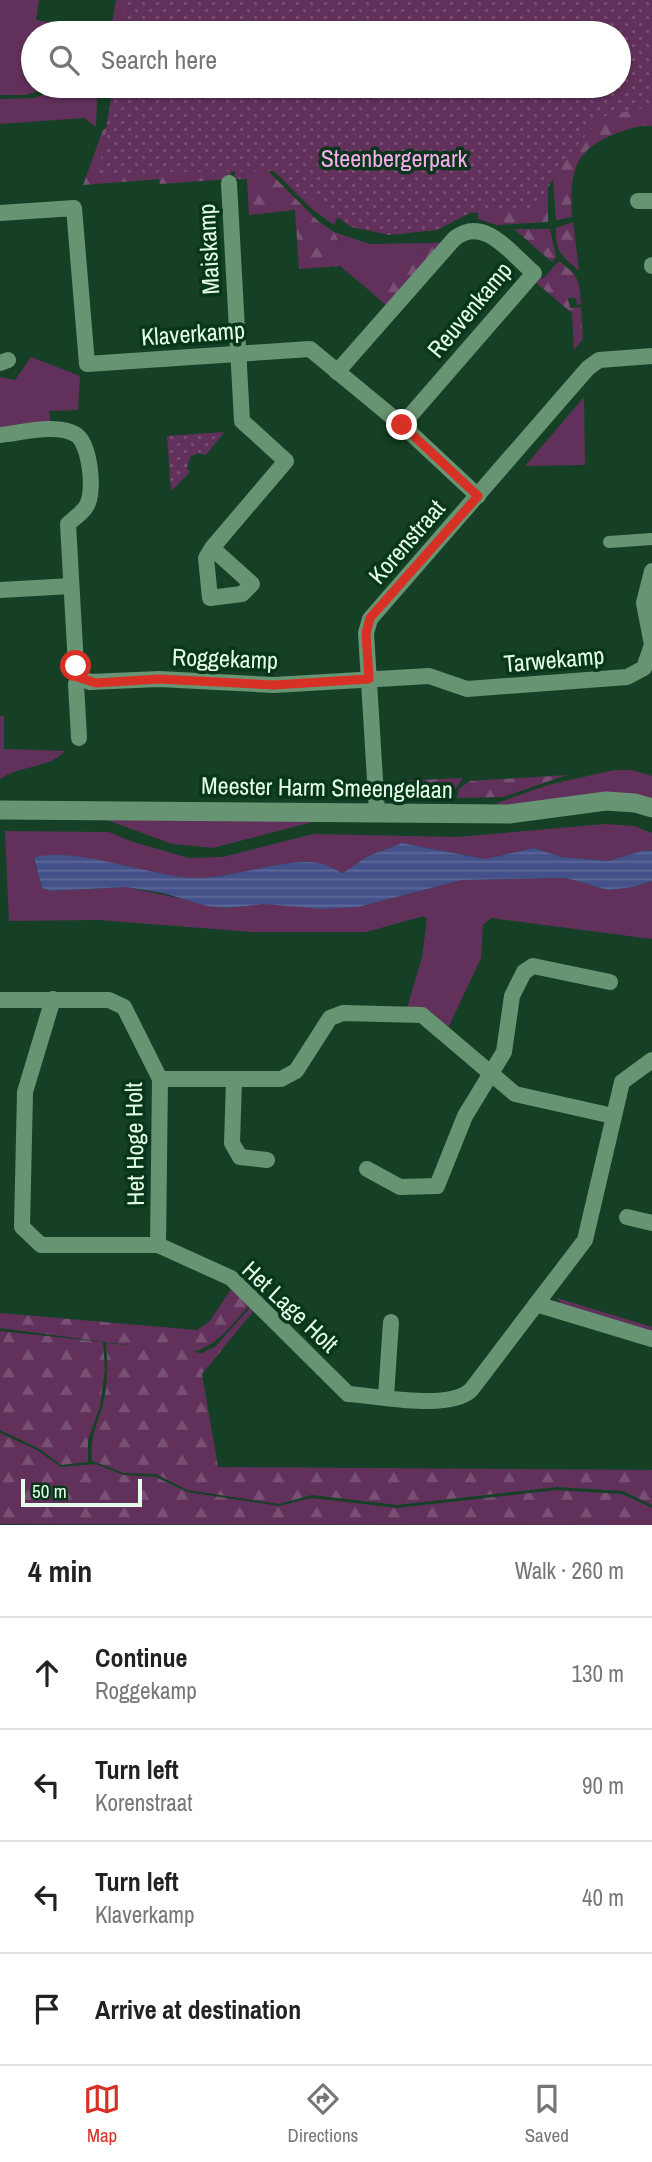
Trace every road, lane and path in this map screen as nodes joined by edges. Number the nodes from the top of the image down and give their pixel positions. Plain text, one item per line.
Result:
1 (229, 183) dead end
2 (0, 213) edge
3 (237, 354) junction
4 (652, 356) edge
5 (337, 372) junction
6 (402, 425) junction
7 (0, 435) edge
8 (478, 496) junction
9 (652, 539) edge
10 (609, 542) dead end
11 (212, 548) dead end
12 (652, 571) edge
13 (71, 586) junction
14 (0, 590) edge
15 (80, 678) junction
16 (369, 679) junction
17 (79, 738) dead end
18 (652, 808) edge
19 (0, 810) edge
20 (377, 812) junction
21 (610, 982) dead end
22 (53, 999) junction
23 (0, 1000) edge
24 (652, 1060) edge
25 (492, 1074) junction
26 (160, 1079) junction
27 (234, 1080) junction
28 (613, 1116) junction
29 (267, 1160) dead end
30 (367, 1169) dead end
31 (627, 1217) dead end
32 (652, 1223) edge
33 (158, 1245) junction
34 (536, 1304) junction
35 (391, 1322) dead end
36 (652, 1339) edge
37 (386, 1396) junction

1 - 3 street, Maiskamp
2 - 3 street, Klaverkamp
3 - 5 street, Klaverkamp
3 - 11 street, Maiskamp
4 - 8 street, Korenstraat
5 - 6 street, Klaverkamp
5 - 6 street, Reuvenkamp
6 - 8 street, Klaverkamp
7 - 13 street
8 - 16 street, Korenstraat
9 - 10 street
12 - 16 street, Tarwekamp
13 - 14 street
13 - 15 street
15 - 16 street, Roggekamp
15 - 17 street
16 - 20 street, Korenstraat
18 - 20 street, Meester Harm Smeengelaan
19 - 20 street, Meester Harm Smeengelaan
21 - 25 street
22 - 23 street, Het Hoge Holt
22 - 26 street, Het Hoge Holt
22 - 33 street, Het Lage Holt
24 - 28 street, Het Lage Holt
25 - 27 street
25 - 28 street
25 - 30 street
26 - 27 street
26 - 33 street, Het Hoge Holt
27 - 29 street
28 - 34 street, Het Lage Holt
31 - 32 street
33 - 37 street, Het Lage Holt
34 - 36 street
34 - 37 street, Het Lage Holt
35 - 37 street

